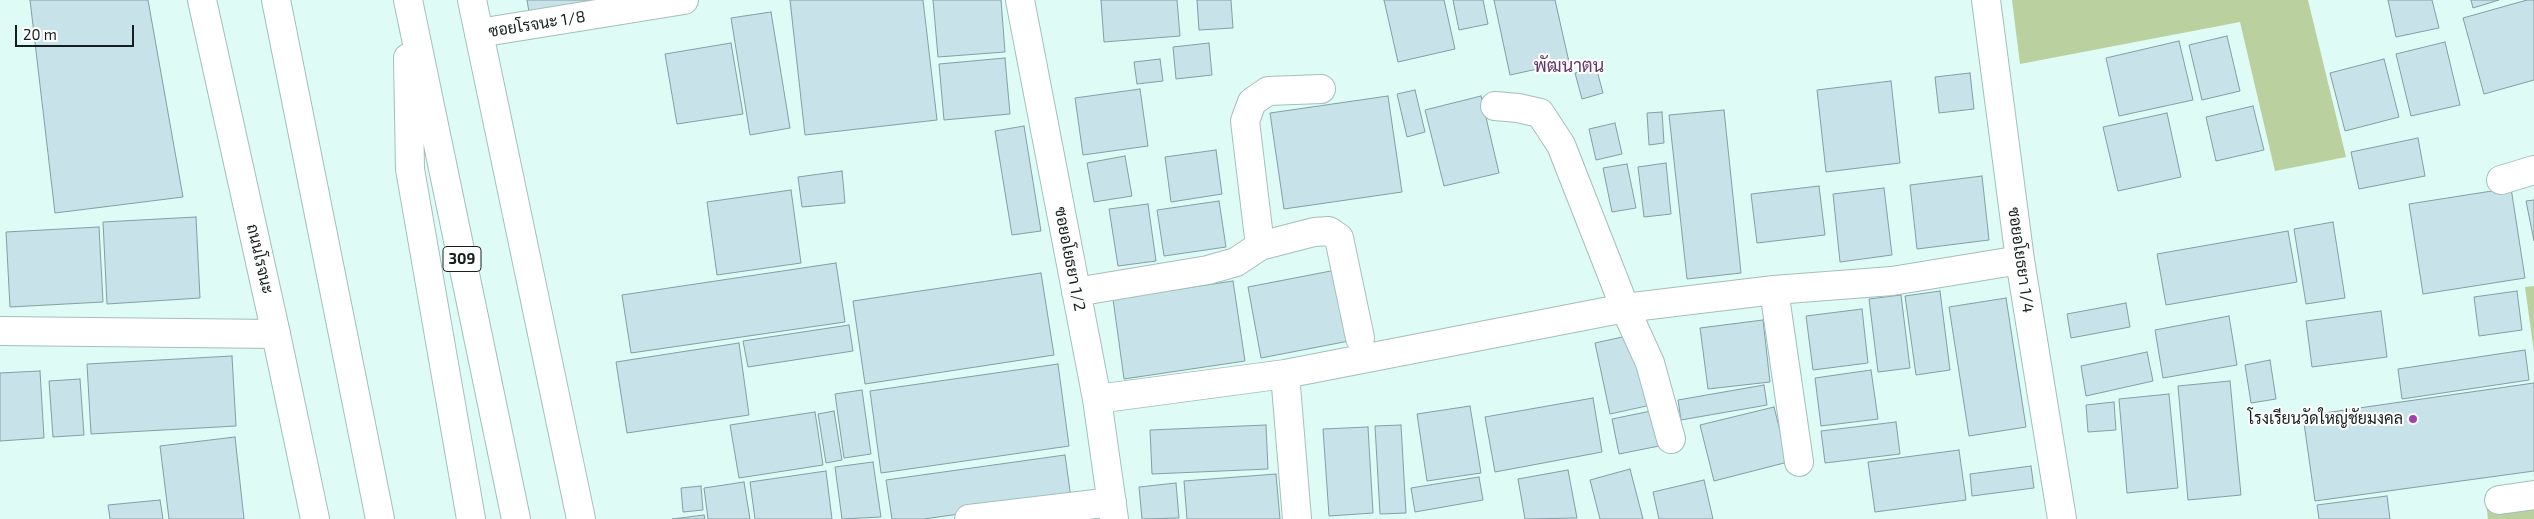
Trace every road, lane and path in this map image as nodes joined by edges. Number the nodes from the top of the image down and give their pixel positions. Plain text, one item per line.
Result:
1 (202, 0) edge
2 (276, 0) edge
3 (472, 0) edge
4 (684, 0) edge
5 (1020, 0) edge
6 (1986, 0) edge
7 (409, 4) edge
8 (479, 33) junction
9 (1321, 89) dead end
10 (1495, 106) dead end
11 (2534, 170) edge
12 (2500, 180) dead end
13 (1260, 246) junction
14 (2020, 260) junction
15 (1774, 290) junction
16 (1076, 292) junction
17 (1625, 308) junction
18 (0, 331) edge
19 (276, 334) junction
20 (1360, 338) dead end
21 (1286, 374) junction
22 (1097, 399) junction
23 (1671, 439) dead end
24 (1799, 462) dead end
25 (2534, 495) edge
26 (2498, 500) dead end
27 (1113, 511) edge
28 (315, 519) edge
29 (380, 519) edge
30 (471, 519) edge
31 (516, 519) edge
32 (581, 519) edge
33 (969, 519) edge
34 (1297, 519) edge
35 (2062, 519) edge

1 - 19 main road, ถนนโรจนะ
2 - 29 main road
3 - 8 main road
4 - 8 main road, ซอยโรจนะ 1/8
5 - 16 main road, ซอยอโยธยา 1/2
6 - 14 main road, ซอยอโยธยา 1/4
7 - 30 main road
7 - 31 main road, 309
8 - 32 main road
9 - 13 main road
10 - 17 main road
11 - 12 main road
13 - 16 main road
13 - 20 main road
14 - 15 main road
14 - 35 main road, ซอยอโยธยา 1/4
15 - 17 main road
15 - 24 main road
16 - 22 main road, ซอยอโยธยา 1/2
17 - 21 main road
17 - 23 main road
18 - 19 main road
19 - 28 main road, ถนนโรจนะ
21 - 22 main road
21 - 34 main road
22 - 27 main road, ซอยอโยธยา 1/2
25 - 26 main road
27 - 33 main road

